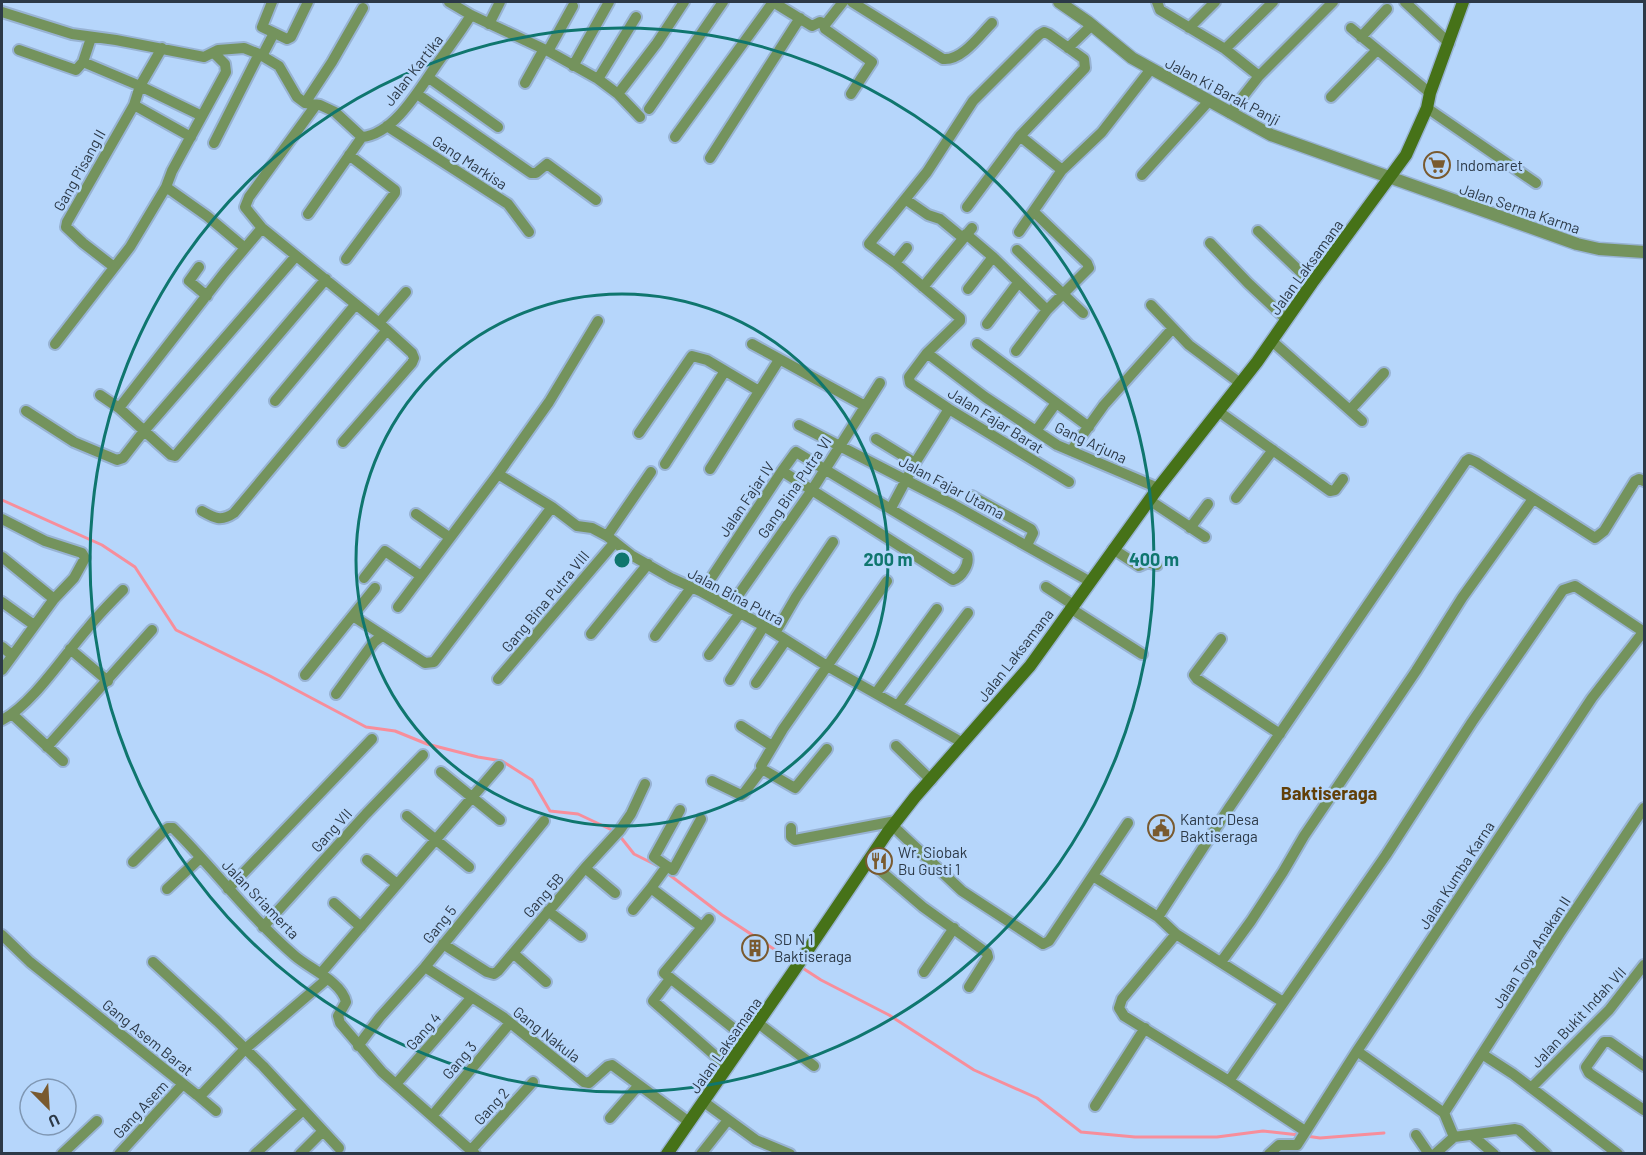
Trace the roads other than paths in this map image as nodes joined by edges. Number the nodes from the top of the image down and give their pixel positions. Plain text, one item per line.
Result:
1 (3, 2) edge
2 (272, 2) edge
3 (308, 2) edge
4 (449, 2) edge
5 (500, 2) edge
6 (609, 2) edge
7 (684, 2) edge
8 (723, 2) edge
9 (773, 2) edge
10 (843, 2) edge
11 (852, 2) edge
12 (1059, 2) edge
13 (1157, 2) edge
14 (1215, 2) edge
15 (1273, 2) edge
16 (1333, 2) edge
17 (1405, 2) edge
18 (1463, 2) edge
19 (2, 6) edge
20 (573, 6) dead end
21 (363, 8) dead end
22 (1388, 9) dead end
23 (2, 12) edge
24 (471, 15) junction
25 (636, 16) dead end
26 (800, 18) junction
27 (992, 23) dead end
28 (489, 24) junction
29 (825, 24) junction
30 (1092, 25) junction
31 (1189, 28) junction
32 (1351, 28) dead end
33 (274, 33) junction
34 (1361, 37) junction
35 (91, 38) junction
36 (1449, 43) junction
37 (162, 48) junction
38 (1068, 48) junction
39 (1225, 49) junction
40 (19, 50) dead end
41 (546, 50) junction
42 (1376, 51) junction
43 (216, 52) junction
44 (260, 55) junction
45 (82, 62) junction
46 (573, 66) junction
47 (1150, 69) junction
48 (1259, 76) junction
49 (429, 78) junction
50 (598, 79) junction
51 (525, 83) dead end
52 (141, 86) junction
53 (1430, 93) junction
54 (417, 94) junction
55 (618, 94) junction
56 (851, 94) dead end
57 (1331, 97) dead end
58 (1209, 101) junction
59 (310, 104) junction
60 (134, 105) junction
61 (1427, 108) junction
62 (650, 109) dead end
63 (1230, 113) junction
64 (202, 116) junction
65 (640, 117) dead end
66 (387, 126) junction
67 (498, 127) dead end
68 (1020, 136) junction
69 (362, 137) junction
70 (675, 137) dead end
71 (191, 138) junction
72 (214, 143) dead end
73 (349, 155) junction
74 (710, 158) dead end
75 (1062, 170) junction
76 (1142, 175) dead end
77 (1390, 176) junction
78 (1536, 183) dead end
79 (166, 187) junction
80 (905, 199) junction
81 (596, 200) dead end
82 (967, 207) dead end
83 (1034, 212) junction
84 (308, 214) dead end
85 (262, 228) junction
86 (1258, 231) dead end
87 (529, 232) dead end
88 (1019, 232) dead end
89 (967, 233) junction
90 (1210, 243) dead end
91 (245, 248) junction
92 (907, 248) dead end
93 (1017, 250) dead end
94 (1644, 252) edge
95 (296, 256) junction
96 (993, 257) junction
97 (346, 259) dead end
98 (895, 263) junction
99 (114, 267) junction
100 (199, 267) dead end
101 (326, 279) junction
102 (1018, 282) junction
103 (1312, 283) junction
104 (923, 287) junction
105 (968, 289) dead end
106 (406, 292) dead end
107 (1064, 295) junction
108 (207, 296) junction
109 (356, 304) junction
110 (1151, 304) dead end
111 (1047, 310) junction
112 (1083, 313) dead end
113 (1286, 319) junction
114 (598, 321) dead end
115 (987, 324) dead end
116 (383, 326) junction
117 (1173, 328) junction
118 (1272, 340) junction
119 (55, 344) dead end
120 (752, 344) dead end
121 (976, 344) dead end
122 (1016, 351) dead end
123 (927, 353) junction
124 (779, 360) junction
125 (725, 370) junction
126 (1384, 373) dead end
127 (880, 383) dead end
128 (1240, 383) junction
129 (759, 391) junction
130 (100, 395) dead end
131 (275, 400) dead end
132 (1056, 403) junction
133 (866, 406) junction
134 (118, 408) junction
135 (949, 409) junction
136 (1350, 410) junction
137 (26, 411) dead end
138 (1218, 411) junction
139 (1362, 421) dead end
140 (799, 425) dead end
141 (1089, 427) junction
142 (144, 431) junction
143 (1036, 431) junction
144 (639, 433) dead end
145 (876, 439) dead end
146 (343, 442) dead end
147 (840, 444) junction
148 (1273, 450) junction
149 (1071, 452) junction
150 (915, 463) junction
151 (665, 464) dead end
152 (710, 469) dead end
153 (826, 469) junction
154 (782, 471) junction
155 (651, 472) dead end
156 (498, 474) junction
157 (1343, 479) dead end
158 (907, 480) junction
159 (1069, 482) dead end
160 (1644, 482) edge
161 (1158, 488) junction
162 (812, 490) junction
163 (972, 496) dead end
164 (1236, 498) dead end
165 (1533, 499) junction
166 (1149, 500) junction
167 (1208, 504) dead end
168 (552, 507) junction
169 (891, 508) junction
170 (202, 511) dead end
171 (416, 514) dead end
172 (2, 519) edge
173 (1190, 528) junction
174 (449, 537) junction
175 (1204, 537) dead end
176 (611, 539) junction
177 (833, 542) dead end
178 (1027, 545) junction
179 (1113, 549) junction
180 (2, 557) edge
181 (648, 564) junction
182 (1157, 565) dead end
183 (421, 576) junction
184 (364, 578) dead end
185 (887, 581) dead end
186 (1089, 581) junction
187 (1046, 587) dead end
188 (375, 588) dead end
189 (691, 588) junction
190 (123, 590) dead end
191 (702, 592) junction
192 (54, 599) junction
193 (2, 602) edge
194 (1071, 606) junction
195 (398, 607) dead end
196 (730, 607) junction
197 (937, 609) dead end
198 (741, 613) junction
199 (968, 613) dead end
200 (353, 616) junction
201 (34, 626) junction
202 (764, 626) junction
203 (152, 630) dead end
204 (1644, 631) edge
205 (775, 633) junction
206 (591, 634) dead end
207 (382, 636) junction
208 (655, 636) dead end
209 (1221, 639) dead end
210 (786, 640) junction
211 (2, 647) edge
212 (70, 649) junction
213 (1142, 654) dead end
214 (12, 655) junction
215 (709, 655) dead end
216 (827, 666) junction
217 (2, 670) edge
218 (305, 675) dead end
219 (498, 679) dead end
220 (730, 680) dead end
221 (108, 681) junction
222 (756, 683) dead end
223 (876, 693) junction
224 (336, 694) dead end
225 (898, 705) junction
226 (12, 714) junction
227 (2, 720) edge
228 (741, 726) dead end
229 (1280, 734) junction
230 (372, 739) dead end
231 (963, 743) junction
232 (772, 746) junction
233 (896, 746) dead end
234 (47, 747) junction
235 (827, 749) dead end
236 (423, 755) dead end
237 (63, 761) dead end
238 (499, 766) dead end
239 (762, 769) junction
240 (441, 772) dead end
241 (931, 780) junction
242 (712, 781) dead end
243 (645, 784) dead end
244 (472, 797) junction
245 (1644, 808) edge
246 (680, 810) dead end
247 (407, 816) dead end
248 (701, 819) dead end
249 (500, 820) dead end
250 (544, 821) dead end
251 (1128, 823) dead end
252 (895, 824) junction
253 (791, 828) dead end
254 (435, 839) junction
255 (200, 858) junction
256 (367, 860) dead end
257 (868, 860) junction
258 (133, 862) dead end
259 (667, 866) junction
260 (469, 867) dead end
261 (585, 868) junction
262 (1093, 876) junction
263 (397, 884) junction
264 (651, 888) junction
265 (228, 889) junction
266 (167, 890) dead end
267 (615, 893) dead end
268 (334, 903) dead end
269 (633, 910) dead end
270 (549, 911) junction
271 (1158, 917) junction
272 (263, 927) junction
273 (361, 927) junction
274 (954, 928) junction
275 (1176, 934) junction
276 (2, 935) edge
277 (581, 936) dead end
278 (443, 944) junction
279 (513, 953) junction
280 (153, 962) dead end
281 (1221, 962) junction
282 (1644, 965) edge
283 (425, 967) junction
284 (924, 972) dead end
285 (324, 976) junction
286 (670, 979) junction
287 (546, 981) dead end
288 (969, 987) dead end
289 (472, 997) junction
290 (1283, 1002) junction
291 (510, 1023) junction
292 (758, 1023) junction
293 (1145, 1028) junction
294 (747, 1039) junction
295 (358, 1046) junction
296 (245, 1049) junction
297 (1357, 1051) junction
298 (1482, 1054) junction
299 (814, 1066) dead end
300 (1644, 1066) edge
301 (728, 1067) junction
302 (1229, 1081) junction
303 (533, 1082) dead end
304 (183, 1084) junction
305 (396, 1084) junction
306 (639, 1085) junction
307 (1531, 1088) junction
308 (197, 1095) junction
309 (704, 1102) junction
310 (1095, 1106) dead end
311 (216, 1110) dead end
312 (303, 1110) junction
313 (1644, 1110) edge
314 (1444, 1113) junction
315 (432, 1116) junction
316 (610, 1119) dead end
317 (728, 1120) junction
318 (97, 1122) dead end
319 (688, 1122) junction
320 (322, 1131) junction
321 (1416, 1135) dead end
322 (1473, 1136) junction
323 (1454, 1137) junction
324 (1302, 1140) edge
325 (339, 1148) dead end
326 (473, 1152) edge
327 (789, 1153) edge
328 (1618, 1153) edge
329 (62, 1154) edge
330 (119, 1154) edge
331 (255, 1154) edge
332 (300, 1154) edge
333 (667, 1154) edge
334 (702, 1154) edge
335 (1269, 1154) edge
336 (1429, 1154) edge
337 (1435, 1154) edge
338 (1494, 1154) edge
339 (1546, 1154) edge

1 - 19 street
2 - 33 street
3 - 33 street
4 - 24 street
5 - 28 street
6 - 46 street
7 - 55 street
8 - 62 street
9 - 26 street
9 - 70 street
10 - 29 street
11 - 27 street
12 - 30 street, Jalan Ki Barak Panji
13 - 31 street
14 - 31 street
15 - 39 street
16 - 48 street
17 - 36 street
18 - 36 main road, Jalan Laksamana
20 - 41 street
21 - 59 street
22 - 34 street
23 - 35 street
24 - 28 street
24 - 49 street, Jalan Kartika
25 - 50 street
26 - 29 street
26 - 74 street
28 - 41 street
29 - 56 street
30 - 38 street
30 - 47 street, Jalan Ki Barak Panji
31 - 39 street
32 - 34 street
33 - 44 street
34 - 42 street
35 - 37 street
35 - 45 street
36 - 53 main road, Jalan Laksamana
37 - 43 street
37 - 52 street
38 - 68 street
38 - 80 street
39 - 48 street
40 - 45 street
41 - 46 street
41 - 51 street
42 - 53 street
42 - 57 street
43 - 44 street
43 - 64 street
44 - 59 street
44 - 72 street
45 - 52 street
46 - 50 street
47 - 58 street, Jalan Ki Barak Panji
47 - 75 street
48 - 63 street
49 - 54 street, Jalan Kartika
49 - 67 street
50 - 55 street
52 - 60 street
52 - 64 street
53 - 61 main road, Jalan Laksamana
54 - 66 street, Jalan Kartika
54 - 81 street
55 - 65 street
58 - 63 street, Jalan Ki Barak Panji
58 - 76 street
59 - 69 street
59 - 85 street
60 - 71 street
60 - 99 street, Gang Pisang II
61 - 77 main road, Jalan Laksamana
61 - 78 street
63 - 77 street, Jalan Ki Barak Panji
64 - 71 street
66 - 69 street, Jalan Kartika
66 - 87 street, Gang Markisa
68 - 75 street
68 - 82 street
69 - 73 street
71 - 79 street
73 - 84 street
73 - 97 street
75 - 83 street
77 - 94 street, Jalan Serma Karma
77 - 103 main road, Jalan Laksamana
79 - 91 street
79 - 99 street
80 - 89 street
80 - 98 street
83 - 88 street
83 - 107 street
85 - 91 street
85 - 95 street
86 - 103 street
89 - 96 street
89 - 104 street
90 - 113 street
91 - 108 street
92 - 98 street
93 - 107 street
95 - 101 street
95 - 142 street
96 - 102 street
96 - 105 street
98 - 104 street
99 - 119 street
100 - 108 street
101 - 109 street
101 - 142 street
102 - 111 street
102 - 115 street
103 - 113 main road, Jalan Laksamana
104 - 123 street
106 - 116 street
107 - 111 street
107 - 112 street
108 - 134 street
109 - 116 street
109 - 131 street
110 - 117 street
111 - 122 street
113 - 118 main road, Jalan Laksamana
114 - 156 street
116 - 146 street
116 - 170 street
117 - 128 street
117 - 141 street
118 - 128 main road, Jalan Laksamana
118 - 136 street
120 - 124 street
121 - 132 street, Gang Arjuna
123 - 135 street, Jalan Fajar Barat
123 - 143 street
124 - 129 street
124 - 133 street
125 - 129 street
125 - 144 street
125 - 151 street
126 - 136 street
127 - 133 street, Gang Bina Putra VI
128 - 138 main road, Jalan Laksamana
129 - 152 street
130 - 134 street
132 - 141 street
132 - 143 street, Gang Arjuna
133 - 147 street, Gang Bina Putra VI
134 - 142 street
135 - 150 street
135 - 159 street, Jalan Fajar Barat
136 - 139 street
137 - 142 street
138 - 148 street
138 - 161 main road, Jalan Laksamana
140 - 147 street, Jalan Fajar Utama
141 - 149 street
143 - 149 street, Gang Arjuna
145 - 150 street
147 - 153 street, Gang Bina Putra VI
147 - 158 street, Jalan Fajar Utama
148 - 157 street
148 - 164 street
149 - 161 street, Gang Arjuna
150 - 158 street
153 - 154 street, Jalan Fajar IV
153 - 162 street, Gang Bina Putra VI
153 - 169 street
154 - 162 street
154 - 191 street, Jalan Fajar IV
155 - 176 street, Gang Bina Putra VIII
156 - 168 street, Jalan Bina Putra
156 - 174 street
158 - 169 street
158 - 178 street, Jalan Fajar Utama
160 - 165 street
161 - 166 main road, Jalan Laksamana
162 - 169 street
162 - 196 street, Gang Bina Putra VI
163 - 178 street
165 - 229 street
165 - 281 street
166 - 173 street
166 - 179 main road, Jalan Laksamana
167 - 173 street
168 - 176 street, Jalan Bina Putra
168 - 207 street
171 - 174 street
172 - 192 street
173 - 175 street
174 - 183 street
176 - 181 street, Jalan Bina Putra
176 - 219 street, Gang Bina Putra VIII
177 - 205 street
178 - 186 street, Jalan Fajar Utama
179 - 182 street
179 - 186 main road, Jalan Laksamana
180 - 192 street
181 - 189 street, Jalan Bina Putra
181 - 206 street
183 - 184 street
183 - 195 street
185 - 216 street
186 - 194 main road, Jalan Laksamana
187 - 194 street
188 - 200 street
189 - 191 street, Jalan Bina Putra
189 - 208 street
190 - 212 street
191 - 196 street, Jalan Bina Putra
192 - 201 street
193 - 201 street
194 - 213 street
194 - 231 main road, Jalan Laksamana
196 - 198 street, Jalan Bina Putra
197 - 223 street
198 - 202 street, Jalan Bina Putra
198 - 215 street
199 - 225 street
200 - 207 street
200 - 218 street
201 - 214 street
202 - 205 street, Jalan Bina Putra
202 - 220 street
203 - 221 street
204 - 290 street
204 - 297 street, Jalan Kumba Karna
205 - 210 street, Jalan Bina Putra
207 - 224 street
209 - 229 street
210 - 216 street, Jalan Bina Putra
210 - 222 street
211 - 214 street
212 - 221 street
212 - 226 street
214 - 217 street
216 - 223 street, Jalan Bina Putra
216 - 232 street
221 - 234 street
223 - 225 street, Jalan Bina Putra
225 - 231 street, Jalan Bina Putra
226 - 227 street
226 - 234 street
228 - 232 street
229 - 271 street
230 - 265 street
231 - 241 main road, Jalan Laksamana
232 - 239 street
233 - 241 street
234 - 237 street
235 - 239 street
236 - 272 street, Gang VII
238 - 244 street, Gang Asem Barat
239 - 242 street
240 - 244 street
241 - 252 main road, Jalan Laksamana
243 - 261 street, Gang 5B
244 - 249 street
244 - 254 street, Gang Asem Barat
245 - 298 street, Jalan Toya Anakan II
246 - 259 street
247 - 254 street
248 - 259 street
250 - 278 street, Gang 5
251 - 262 street
252 - 253 street
252 - 257 main road, Jalan Laksamana
252 - 262 street
254 - 260 street
254 - 263 street, Gang Asem Barat
255 - 258 street, Jalan Sriamerta
255 - 265 street, Jalan Sriamerta
255 - 266 street
256 - 263 street
257 - 274 street
257 - 292 main road, Jalan Laksamana
259 - 264 street
261 - 267 street
261 - 270 street, Gang 5B
262 - 271 street
263 - 273 street, Gang Asem Barat
264 - 269 street
264 - 286 street
265 - 272 street, Jalan Sriamerta
268 - 273 street
270 - 277 street
270 - 279 street, Gang 5B
271 - 275 street
272 - 285 street, Jalan Sriamerta
273 - 285 street, Gang Asem Barat
274 - 284 street
274 - 288 street
275 - 281 street
275 - 293 street
276 - 304 street, Gang Asem Barat
278 - 279 street, Gang 5B
278 - 283 street, Gang 5
279 - 287 street
280 - 296 street
281 - 290 street
282 - 307 street, Jalan Bukit Indah VII
283 - 289 street, Gang Nakula
283 - 295 street, Gang 5
285 - 295 street, Jalan Sriamerta
285 - 296 street, Gang Asem Barat
286 - 294 street
286 - 301 street
289 - 291 street, Gang Nakula
289 - 305 street, Gang 4
290 - 302 street
291 - 306 street, Gang Nakula
291 - 315 street, Gang 3
292 - 294 main road, Jalan Laksamana
292 - 299 street
293 - 302 street
293 - 310 street
294 - 301 main road, Jalan Laksamana
295 - 305 street, Jalan Sriamerta
296 - 308 street, Gang Asem Barat
296 - 312 street
297 - 314 street
297 - 324 street, Jalan Kumba Karna
298 - 307 street
298 - 314 street, Jalan Toya Anakan II
300 - 313 street
301 - 309 main road, Jalan Laksamana
302 - 324 street
303 - 326 street, Gang 2
304 - 308 street, Gang Asem Barat
304 - 330 street, Gang Asem
305 - 315 street, Jalan Sriamerta
306 - 316 street
306 - 319 street, Gang Nakula
307 - 328 street
308 - 311 street
309 - 317 street
309 - 319 main road, Jalan Laksamana
312 - 320 street
312 - 331 street
314 - 323 street
315 - 326 street, Jalan Sriamerta
317 - 327 street
317 - 334 street
318 - 329 street
319 - 333 main road, Jalan Laksamana
320 - 325 street
320 - 332 street
321 - 336 street
322 - 323 street
322 - 338 street
322 - 339 street
323 - 337 street
324 - 335 street

